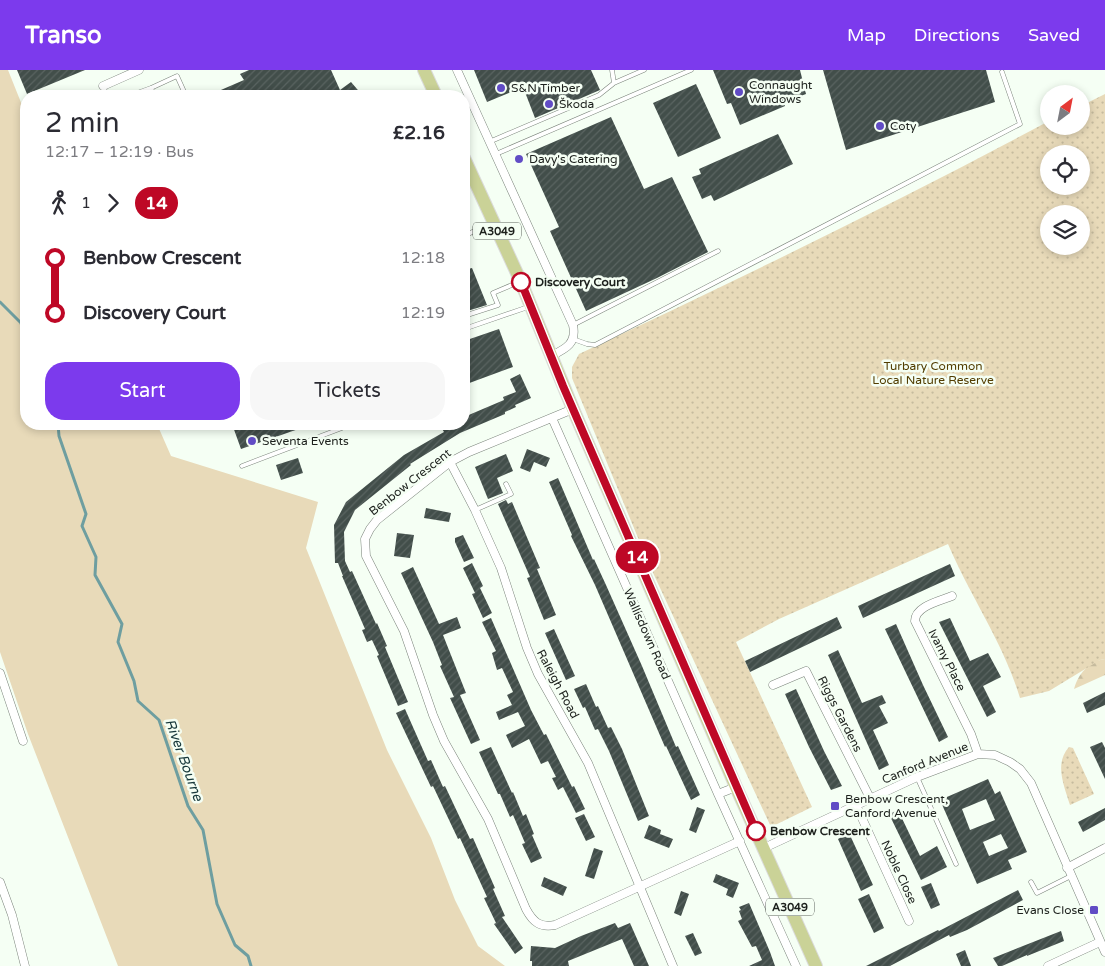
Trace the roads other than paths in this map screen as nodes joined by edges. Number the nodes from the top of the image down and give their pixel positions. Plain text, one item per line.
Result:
1 (139, 70) edge
2 (424, 70) edge
3 (457, 70) edge
4 (612, 70) edge
5 (644, 70) edge
6 (691, 70) edge
7 (1002, 72) dead end
8 (614, 83) junction
9 (103, 86) joint
10 (151, 88) joint
11 (105, 90) edge
12 (146, 90) edge
13 (183, 90) edge
14 (433, 90) edge
15 (466, 90) edge
16 (470, 99) edge
17 (489, 142) junction
18 (495, 155) junction
19 (470, 171) edge
20 (493, 222) junction
21 (470, 233) edge
22 (718, 251) dead end
23 (521, 282) junction
24 (531, 305) junction
25 (470, 314) edge
26 (572, 325) junction
27 (470, 327) edge
28 (573, 339) junction
29 (550, 356) junction
30 (573, 409) junction
31 (552, 418) junction
32 (337, 430) edge
33 (450, 462) junction
34 (242, 466) dead end
35 (506, 484) dead end
36 (475, 510) junction
37 (952, 596) dead end
38 (0, 673) edge
39 (773, 685) dead end
40 (23, 741) dead end
41 (978, 754) junction
42 (917, 777) junction
43 (736, 787) junction
44 (718, 794) junction
45 (870, 798) junction
46 (856, 805) junction
47 (740, 841) junction
48 (764, 848) junction
49 (1105, 848) edge
50 (956, 864) dead end
51 (1067, 868) junction
52 (1071, 876) junction
53 (0, 882) edge
54 (1031, 882) dead end
55 (639, 887) junction
56 (909, 921) dead end
57 (1100, 942) junction
58 (1105, 952) edge
59 (25, 966) edge
60 (673, 966) edge
61 (796, 966) edge
62 (816, 966) edge
63 (1048, 966) edge

1 - 9 street
2 - 14 main road
3 - 15 street
4 - 8 lane
5 - 8 lane
6 - 18 lane
7 - 28 lane
8 - 17 lane
9 - 11 lane
10 - 12 lane
10 - 13 lane
16 - 17 street
17 - 18 street
18 - 26 street
19 - 20 main road, Wallisdown Road / A3049
20 - 21 lane
20 - 23 main road, Wallisdown Road / A3049
22 - 26 lane
23 - 24 main road, Wallisdown Road / A3049
23 - 25 lane
24 - 27 lane
24 - 29 main road, Wallisdown Road / A3049
26 - 28 street
28 - 29 street
29 - 30 main road, Wallisdown Road / A3049
30 - 31 street, Benbow Crescent
30 - 43 main road, Wallisdown Road / A3049
31 - 33 street, Benbow Crescent
31 - 44 street, Wallisdown Road
32 - 34 lane
33 - 36 street, Raleigh Road
33 - 55 street, Benbow Crescent
35 - 36 lane
36 - 55 street, Raleigh Road
37 - 41 street, Ivamy Place
38 - 40 street
39 - 45 street, Riggs Gardens
41 - 42 street, Canford Avenue
41 - 51 street, Canford Avenue
42 - 45 street, Canford Avenue
42 - 50 lane
43 - 44 street
43 - 48 main road, Wallisdown Road / A3049
44 - 47 street, Wallisdown Road
45 - 46 street, Canford Avenue
46 - 48 street, Canford Avenue
46 - 56 street, Noble Close
47 - 55 street, Benbow Crescent
47 - 61 street, Wallisdown Road
48 - 62 main road, Wallisdown Road / A3049
49 - 51 street
51 - 52 street, Canford Avenue
52 - 54 lane
52 - 57 street, Canford Avenue
53 - 59 street
55 - 60 street, Raleigh Road
57 - 58 street, Canford Avenue
57 - 63 street

